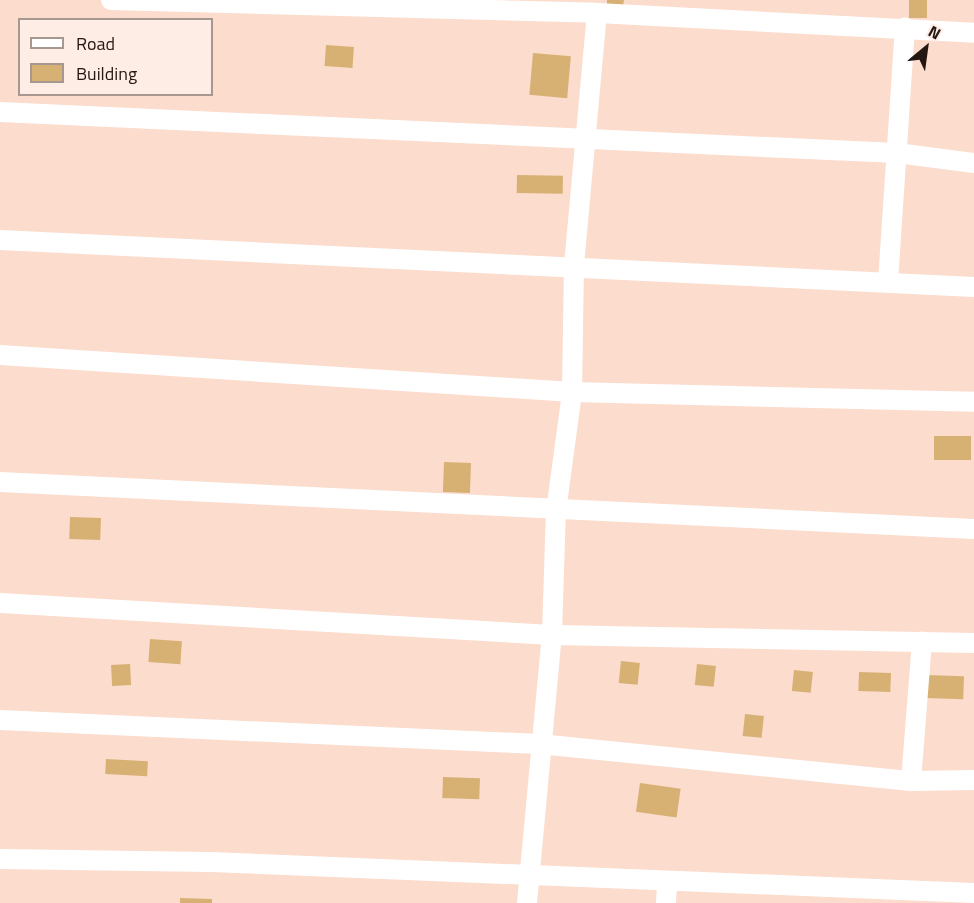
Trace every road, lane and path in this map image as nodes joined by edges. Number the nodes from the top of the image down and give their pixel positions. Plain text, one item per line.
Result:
1 (111, 0) edge
2 (597, 14) junction
3 (905, 28) junction
4 (974, 33) edge
5 (0, 112) edge
6 (584, 143) junction
7 (897, 153) junction
8 (974, 163) edge
9 (0, 240) edge
10 (574, 265) junction
11 (888, 282) junction
12 (974, 287) edge
13 (0, 355) edge
14 (572, 392) junction
15 (974, 402) edge
16 (0, 482) edge
17 (556, 511) junction
18 (974, 529) edge
19 (0, 603) edge
20 (552, 635) junction
21 (922, 641) junction
22 (974, 643) edge
23 (0, 720) edge
24 (539, 744) junction
25 (974, 780) edge
26 (911, 781) junction
27 (0, 859) edge
28 (529, 877) junction
29 (666, 882) junction
30 (974, 893) edge
31 (527, 903) edge
32 (666, 903) edge

1 - 2 street
2 - 3 street
2 - 6 street
3 - 4 street
3 - 7 street
5 - 6 street
6 - 7 street
6 - 10 street
7 - 8 street
7 - 11 street
9 - 10 street
10 - 11 street
10 - 14 street
11 - 12 street
13 - 14 street
14 - 15 street
14 - 17 street
16 - 17 street
17 - 18 street
17 - 20 street
19 - 20 street
20 - 21 street
20 - 24 street
21 - 22 street
21 - 26 street
23 - 24 street
24 - 26 street
24 - 28 street
25 - 26 street
27 - 28 street
28 - 29 street
28 - 31 street
29 - 30 street
29 - 32 street

